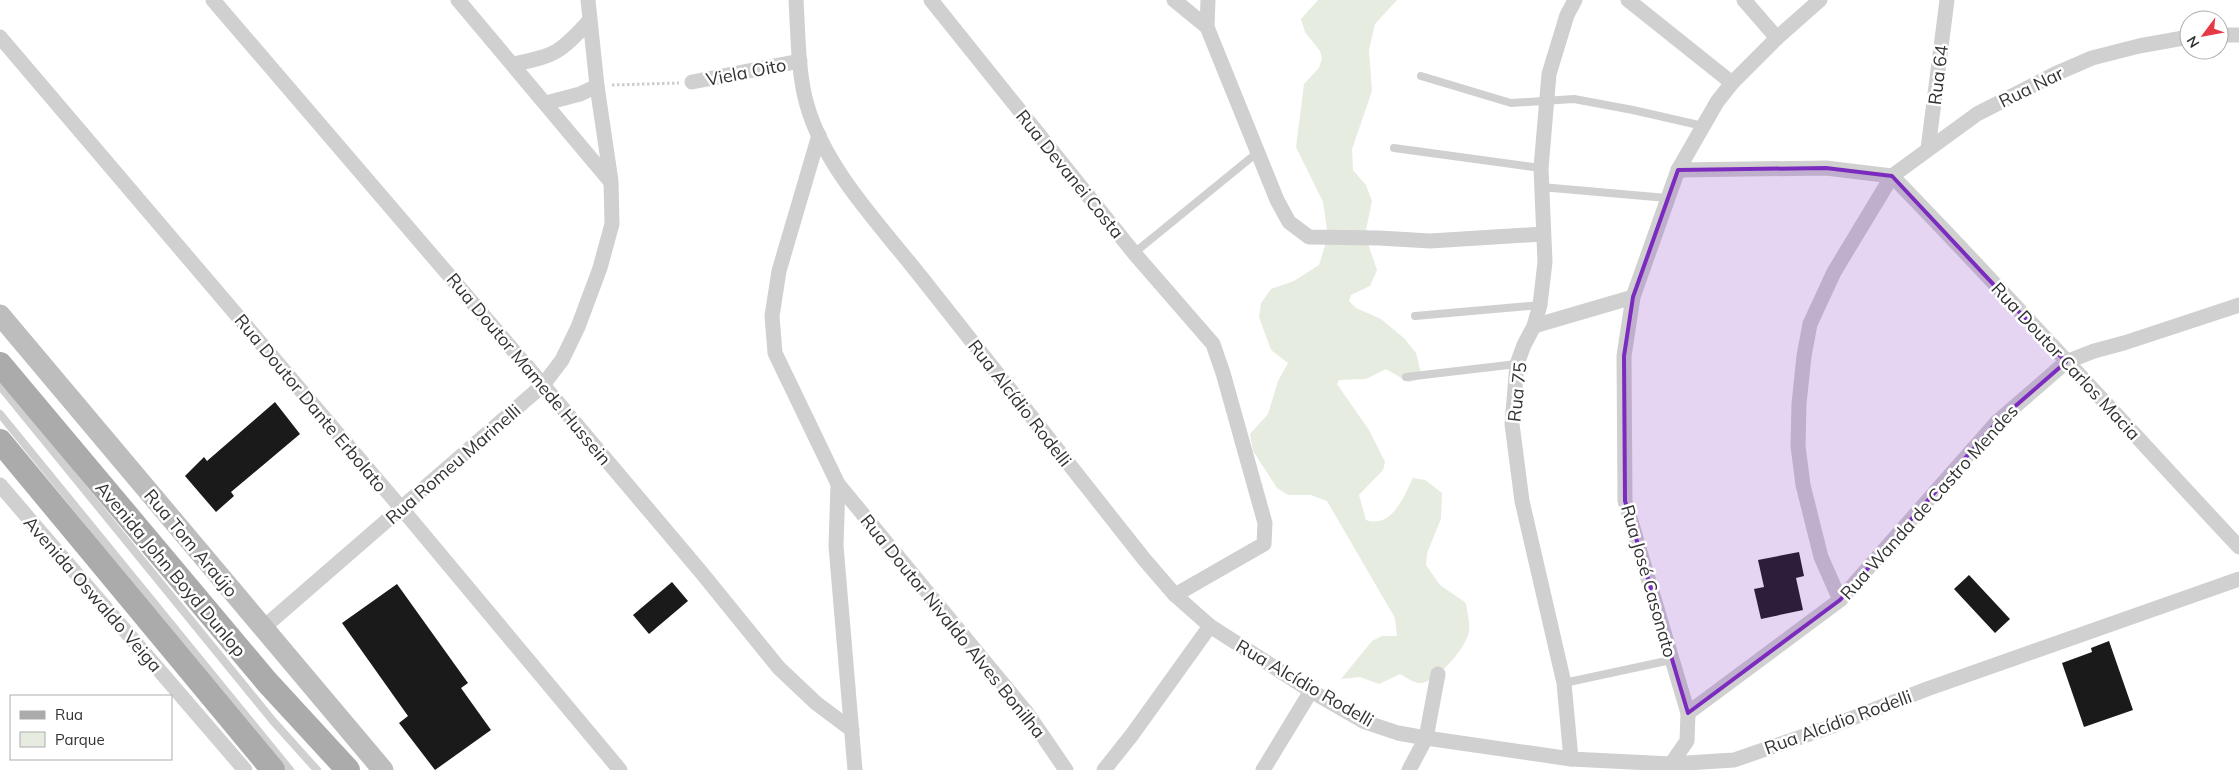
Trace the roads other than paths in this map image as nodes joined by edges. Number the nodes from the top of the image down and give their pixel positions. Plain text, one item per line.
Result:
1 (213, 0) edge
2 (458, 0) edge
3 (588, 0) edge
4 (796, 0) edge
5 (1174, 0) edge
6 (1208, 0) edge
7 (1576, 0) edge
8 (1628, 0) edge
9 (1744, 0) edge
10 (1820, 0) edge
11 (1947, 0) edge
12 (936, 2) edge
13 (589, 21) junction
14 (1207, 27) junction
15 (0, 37) edge
16 (1777, 38) junction
17 (2179, 39) edge
18 (800, 61) junction
19 (512, 64) junction
20 (1421, 76) dead end
21 (692, 82) road end
22 (1732, 83) junction
23 (597, 86) junction
24 (1548, 100) junction
25 (546, 103) junction
26 (1703, 126) junction
27 (819, 135) junction
28 (1394, 148) dead end
29 (1928, 149) junction
30 (1258, 152) junction
31 (1542, 168) junction
32 (1678, 170) junction
33 (1892, 176) junction
34 (611, 181) junction
35 (1541, 187) junction
36 (1667, 198) junction
37 (1543, 234) junction
38 (1134, 253) junction
39 (1633, 297) junction
40 (1540, 305) junction
41 (2239, 305) edge
42 (0, 315) edge
43 (1415, 316) dead end
44 (1534, 326) junction
45 (2066, 362) junction
46 (0, 364) edge
47 (1517, 364) junction
48 (1406, 377) dead end
49 (0, 386) edge
50 (543, 386) junction
51 (0, 414) edge
52 (0, 441) edge
53 (838, 484) junction
54 (0, 485) edge
55 (402, 509) junction
56 (2239, 546) edge
57 (2239, 579) edge
58 (1175, 595) junction
59 (1840, 600) junction
60 (1210, 626) junction
61 (263, 628) junction
62 (1671, 660) junction
63 (1438, 674) dead end
64 (1564, 683) junction
65 (1311, 691) junction
66 (1688, 713) junction
67 (852, 730) junction
68 (1426, 738) junction
69 (1571, 759) junction
70 (1735, 765) edge
71 (1670, 767) edge
72 (245, 770) edge
73 (273, 770) edge
74 (290, 770) edge
75 (317, 770) edge
76 (348, 770) edge
77 (383, 770) edge
78 (620, 770) edge
79 (854, 770) edge
80 (1066, 770) edge
81 (1104, 770) edge
82 (1263, 770) edge
83 (1408, 770) edge

1 - 50 street, Rua Doutor Mamede Hussein
2 - 19 street
3 - 13 street, Rua Romeu Marinelli
4 - 18 street, Rua Alcídio Rodelli
5 - 14 street
6 - 14 street
7 - 24 street, Rua 75
8 - 22 street
9 - 16 street
10 - 16 street, Rua José Casonato
11 - 29 street, Rua 64
12 - 38 street, Rua Devanei Costa
13 - 19 street
13 - 23 street, Rua Romeu Marinelli
14 - 30 street
15 - 55 street, Rua Doutor Dante Erbolato
16 - 22 street, Rua José Casonato
17 - 29 street, Rua Nar
18 - 21 street, Viela Oito
18 - 27 street, Rua Alcídio Rodelli
19 - 25 street
20 - 24 lane
22 - 26 street, Rua José Casonato
23 - 25 street
23 - 34 street, Rua Romeu Marinelli
24 - 26 lane
24 - 31 street, Rua 75
25 - 34 street
26 - 32 street, Rua José Casonato
27 - 53 street
27 - 58 street, Rua Alcídio Rodelli
28 - 31 lane
29 - 33 street, Rua Nar
30 - 37 street
30 - 38 lane
31 - 35 street, Rua 75
32 - 33 street
32 - 36 street, Rua José Casonato
33 - 45 street, Rua Doutor Carlos Macia
33 - 59 street
34 - 50 street, Rua Romeu Marinelli
35 - 36 lane
35 - 37 street, Rua 75
36 - 39 street, Rua José Casonato
37 - 40 street, Rua 75
38 - 58 street, Rua Devanei Costa
39 - 44 street
39 - 62 street, Rua José Casonato
40 - 43 lane
40 - 44 street, Rua 75
41 - 45 street, Rua Wanda de Castro Mendes
42 - 61 main road, Rua Tom Araújo
44 - 47 street, Rua 75
45 - 56 street, Rua Doutor Carlos Macia
45 - 59 street, Rua Wanda de Castro Mendes
46 - 76 main road, Avenida John Boyd Dunlop
47 - 48 lane
47 - 64 street, Rua 75
49 - 75 lane
50 - 55 street, Rua Romeu Marinelli
50 - 67 street, Rua Doutor Mamede Hussein
51 - 74 lane
52 - 73 main road
53 - 67 street
53 - 80 street, Rua Doutor Nivaldo Alves Bonilha
54 - 72 street, Avenida Oswaldo Veiga
55 - 61 street, Rua Romeu Marinelli
55 - 78 street, Rua Doutor Dante Erbolato
57 - 70 street, Rua Alcídio Rodelli
58 - 60 street, Rua Alcídio Rodelli
59 - 66 street, Rua Wanda de Castro Mendes
60 - 65 street, Rua Alcídio Rodelli
60 - 81 street
61 - 77 main road, Rua Tom Araújo
62 - 64 lane
62 - 66 street, Rua José Casonato
63 - 68 street
64 - 69 street, Rua 75
65 - 68 street, Rua Alcídio Rodelli
65 - 82 street
66 - 71 street
67 - 79 street
68 - 69 street, Rua Alcídio Rodelli
68 - 83 street
69 - 71 street, Rua Alcídio Rodelli
70 - 71 street, Rua Alcídio Rodelli

